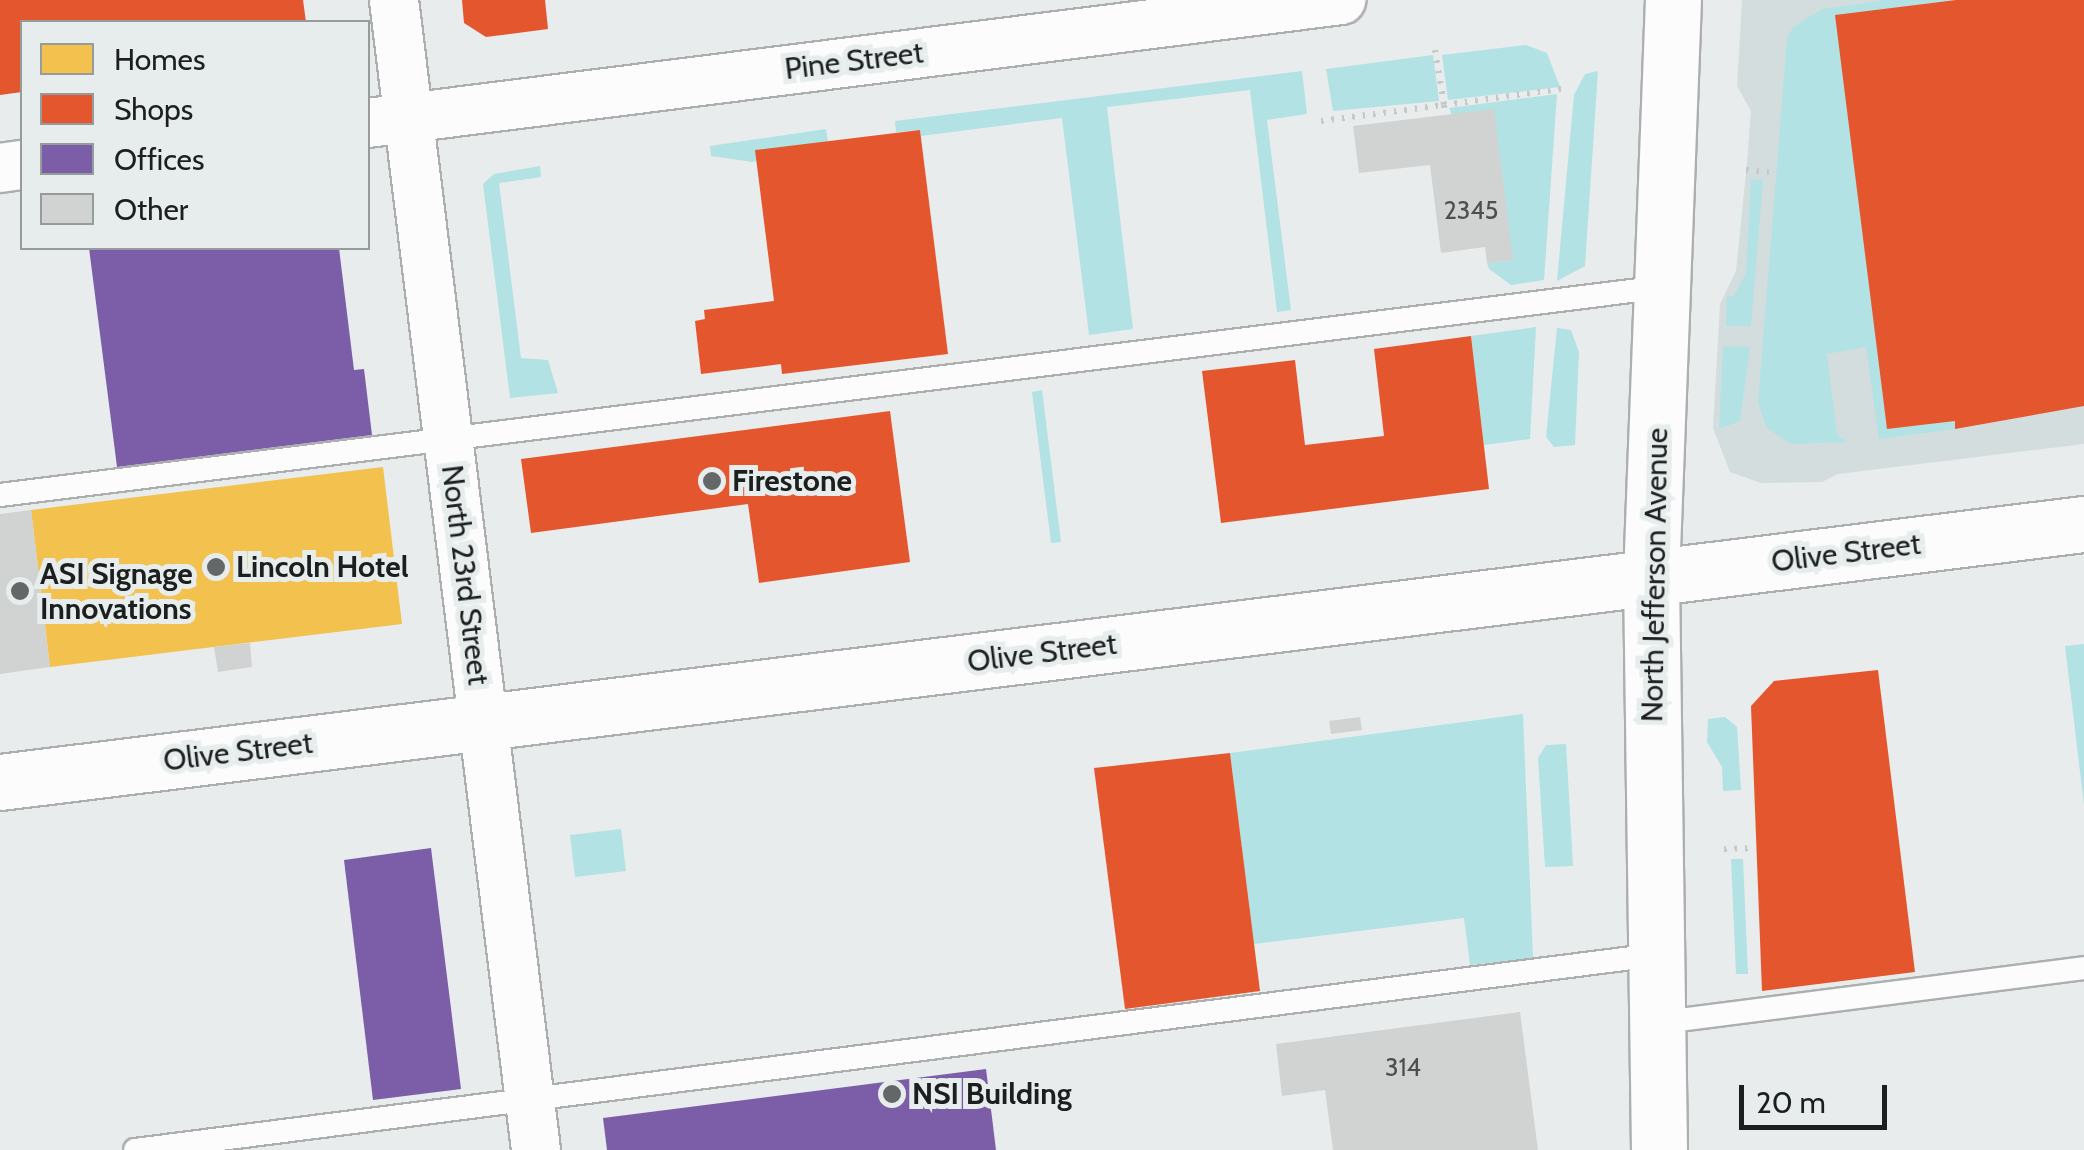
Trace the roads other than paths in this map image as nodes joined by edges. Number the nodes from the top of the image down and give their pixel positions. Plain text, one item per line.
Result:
1 (394, 0) edge
2 (1341, 0) edge
3 (1673, 0) edge
4 (388, 120) edge
5 (1663, 286) junction
6 (448, 440) junction
7 (0, 495) edge
8 (2084, 524) edge
9 (1651, 577) junction
10 (484, 722) junction
11 (0, 782) edge
12 (1656, 955) junction
13 (2084, 968) edge
14 (1656, 1023) junction
15 (530, 1100) junction
16 (136, 1150) edge
17 (536, 1150) edge
18 (1658, 1150) edge

1 - 4 street, North 23rd Street
2 - 4 street, Pine Street
3 - 5 main road, North Jefferson Avenue
4 - 6 street, North 23rd Street
5 - 6 lane
5 - 9 main road, North Jefferson Avenue
6 - 7 lane
6 - 10 street, North 23rd Street
8 - 9 main road, Olive Street
9 - 10 main road, Olive Street
9 - 12 main road, North Jefferson Avenue
10 - 11 main road, Olive Street
10 - 15 street, North 23rd Street
12 - 14 main road, North Jefferson Avenue
12 - 15 lane
13 - 14 lane
14 - 18 main road, North Jefferson Avenue
15 - 16 lane
15 - 17 street, North 23rd Street

